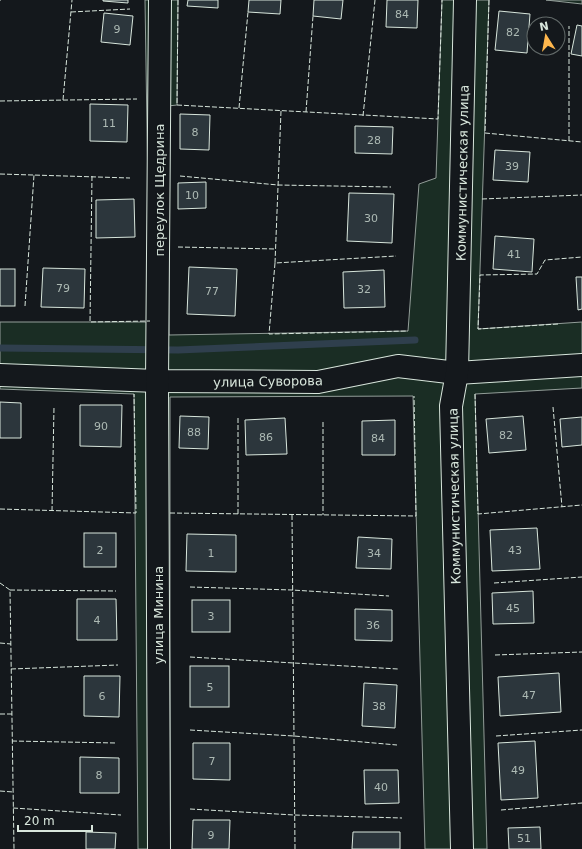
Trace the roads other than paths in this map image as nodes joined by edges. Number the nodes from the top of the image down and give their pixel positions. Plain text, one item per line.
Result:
1 (160, 0) edge
2 (465, 0) edge
3 (582, 364) edge
4 (458, 373) junction
5 (0, 374) edge
6 (157, 381) junction
7 (159, 849) edge
8 (462, 849) edge

1 - 6 street, переулок Щедрина
2 - 4 street, Коммунистическая улица
3 - 4 street, улица Суворова
4 - 6 street, улица Суворова
4 - 8 street, Коммунистическая улица
5 - 6 street, улица Суворова
6 - 7 street, улица Минина

